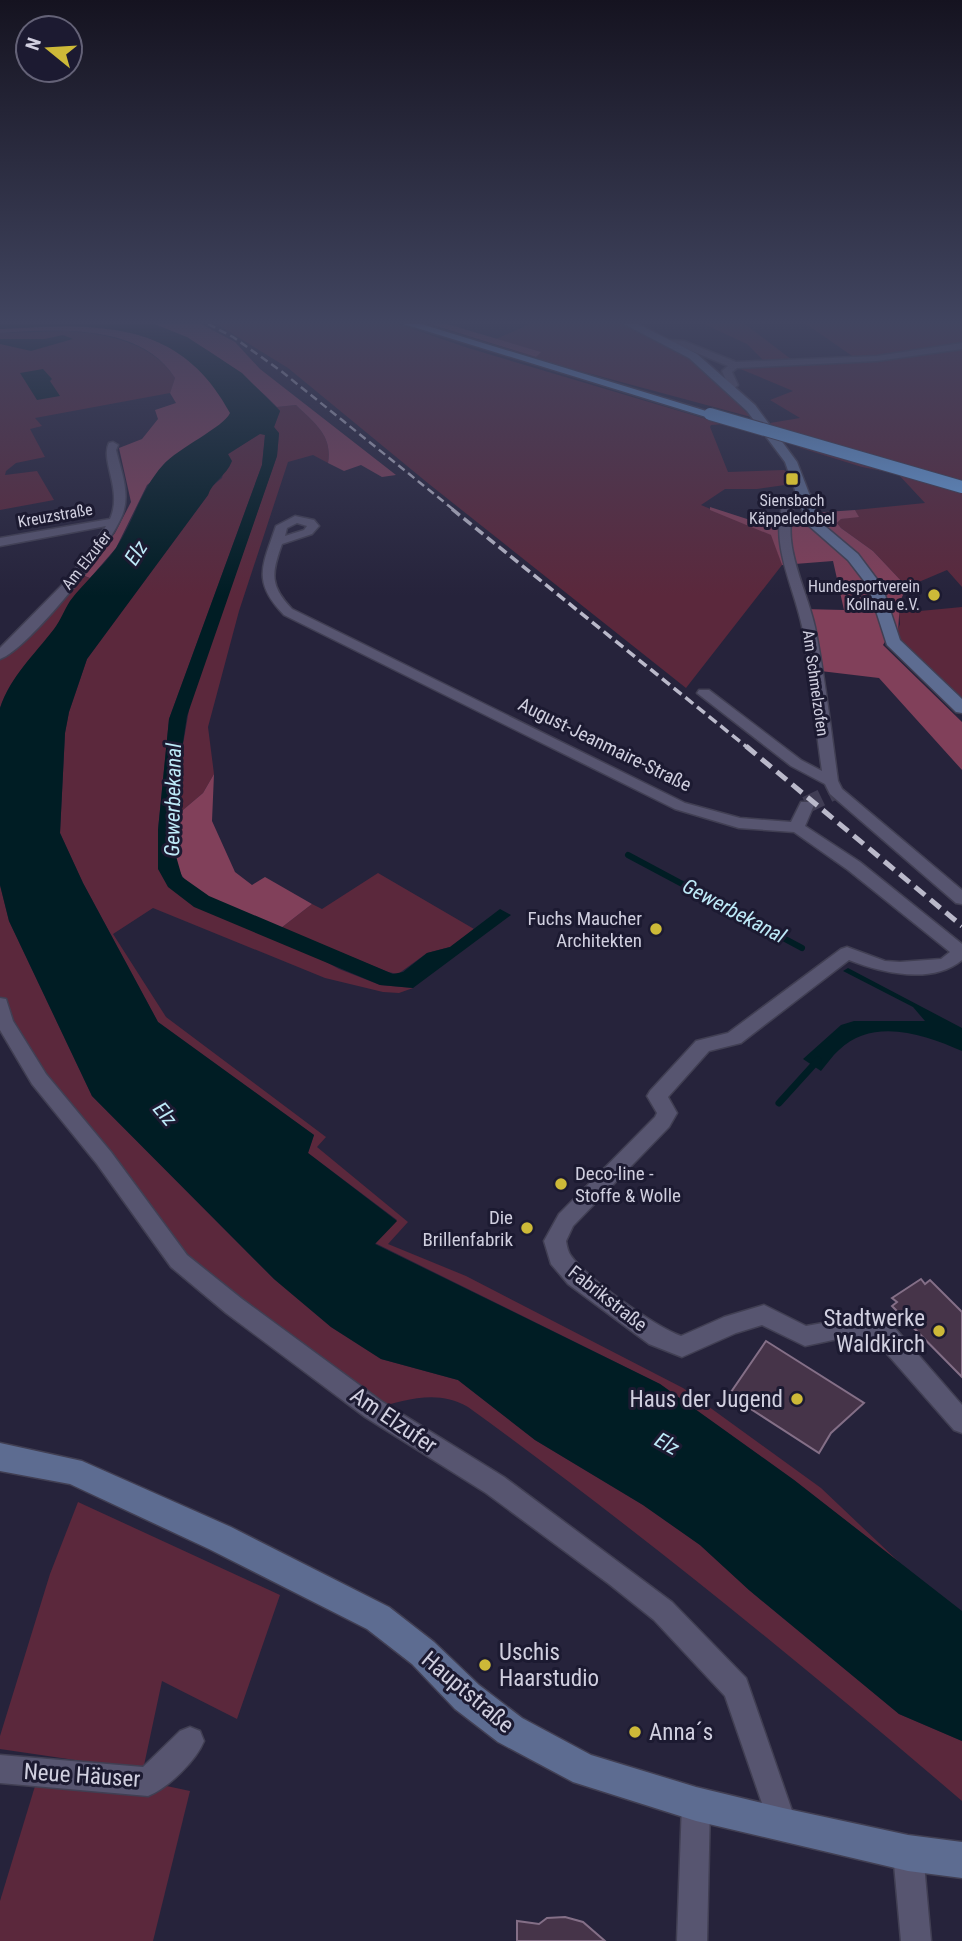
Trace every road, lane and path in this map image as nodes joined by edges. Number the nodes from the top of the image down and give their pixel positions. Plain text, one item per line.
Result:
1 (712, 415) edge
2 (756, 415) edge
3 (113, 445) dead end
4 (962, 487) edge
5 (804, 494) junction
6 (115, 521) junction
7 (0, 542) edge
8 (276, 542) dead end
9 (0, 655) edge
10 (704, 693) dead end
11 (962, 708) edge
12 (831, 781) junction
13 (806, 805) tunnel mouth
14 (797, 827) junction
15 (962, 899) edge
16 (961, 953) edge
17 (0, 1004) edge
18 (962, 1422) edge
19 (0, 1457) edge
20 (190, 1741) dead end
21 (0, 1769) edge
22 (696, 1804) junction
23 (783, 1825) junction
24 (908, 1853) junction
25 (962, 1860) edge
26 (692, 1941) edge
27 (916, 1941) edge

1 - 4 highway, bridge
2 - 5 street
3 - 6 street, Am Elzufer
5 - 11 street
5 - 12 street, Am Schmelzofen
6 - 7 street, Kreuzstraße
6 - 9 street, Am Elzufer
8 - 14 street, August-Jeanmaire-Straße
10 - 12 street
12 - 15 street
13 - 14 street
14 - 16 street
16 - 18 street, Fabrikstraße
17 - 23 street, Am Elzufer
19 - 22 street, Hauptstraße
20 - 21 street, Neue Häuser
22 - 23 street, Hauptstraße
22 - 26 street
23 - 24 street, Hauptstraße
24 - 25 street, Hauptstraße
24 - 27 street

